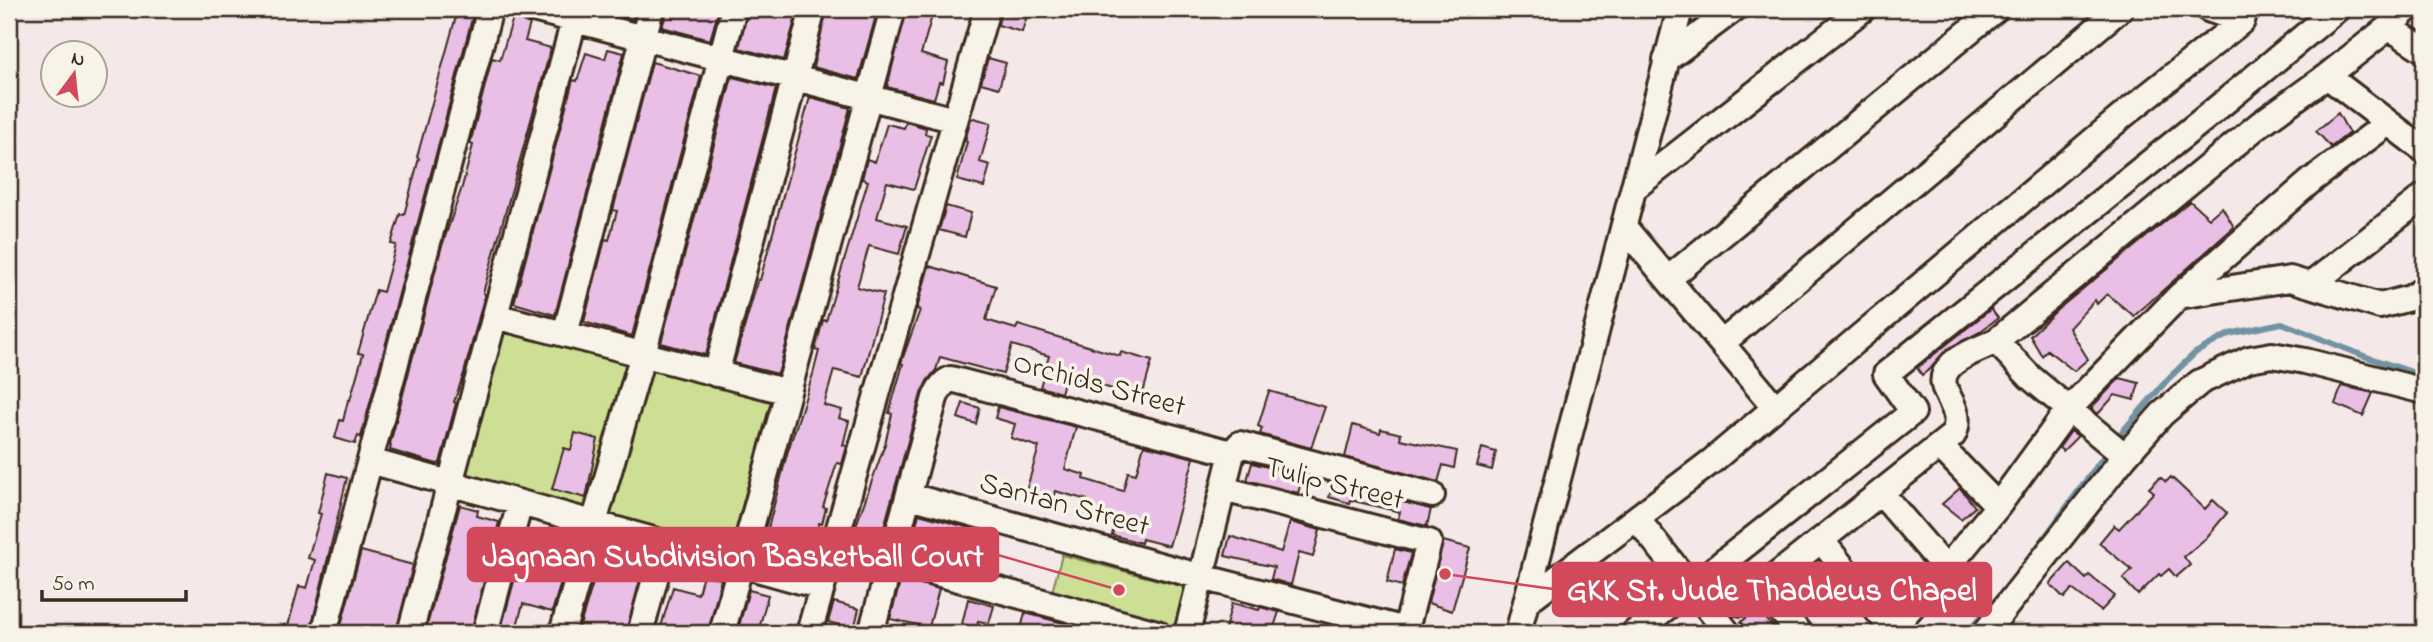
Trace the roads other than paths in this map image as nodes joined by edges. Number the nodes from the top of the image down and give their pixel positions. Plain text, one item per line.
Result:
1 (490, 9) edge
2 (533, 9) edge
3 (652, 9) edge
4 (734, 9) edge
5 (813, 9) edge
6 (892, 9) edge
7 (986, 9) edge
8 (1680, 9) edge
9 (1734, 9) edge
10 (1863, 9) edge
11 (1996, 9) edge
12 (2120, 9) edge
13 (2208, 9) edge
14 (2337, 9) edge
15 (2407, 9) edge
16 (575, 14) edge
17 (2244, 15) edge
18 (2389, 27) junction
19 (644, 38) junction
20 (2424, 50) edge
21 (721, 58) junction
22 (1666, 60) junction
23 (2326, 76) junction
24 (795, 78) junction
25 (869, 97) junction
26 (955, 120) junction
27 (2388, 123) junction
28 (2424, 150) edge
29 (1634, 188) junction
30 (2424, 196) edge
31 (1625, 226) junction
32 (2231, 251) junction
33 (1668, 279) junction
34 (2250, 284) junction
35 (2312, 284) junction
36 (2424, 289) edge
37 (2179, 296) junction
38 (495, 316) junction
39 (565, 334) junction
40 (1996, 341) junction
41 (1722, 343) junction
42 (643, 354) junction
43 (716, 374) junction
44 (2424, 391) edge
45 (788, 392) junction
46 (1774, 406) junction
47 (2068, 410) junction
48 (1940, 446) junction
49 (1232, 453) junction
50 (2123, 455) junction
51 (370, 461) junction
52 (450, 483) junction
53 (1223, 489) junction
54 (1881, 493) junction
55 (1432, 495) dead end
56 (910, 496) junction
57 (520, 503) junction
58 (1998, 506) junction
59 (1637, 519) junction
60 (593, 523) junction
61 (1821, 540) junction
62 (664, 543) junction
63 (892, 561) junction
64 (741, 565) junction
65 (1946, 569) junction
66 (1202, 577) junction
67 (822, 587) junction
68 (1762, 587) junction
69 (1691, 589) junction
70 (1527, 601) junction
71 (1741, 603) dead end
72 (1890, 631) edge
73 (1405, 632) edge
74 (324, 633) edge
75 (410, 633) edge
76 (485, 633) edge
77 (562, 633) edge
78 (640, 633) edge
79 (722, 633) edge
80 (810, 633) edge
81 (871, 633) edge
82 (1157, 633) edge
83 (1187, 633) edge
84 (1517, 633) edge
85 (1634, 633) edge
86 (1728, 633) edge
87 (1799, 633) edge
88 (1985, 633) edge

1 - 51 street
2 - 16 street
3 - 19 street
4 - 21 street
5 - 24 street
6 - 25 street
7 - 26 street
8 - 22 street
9 - 22 street
10 - 29 street
11 - 33 street
12 - 41 street
13 - 17 street
14 - 69 street
15 - 18 street
16 - 19 street
16 - 38 street
17 - 46 street
18 - 20 street
18 - 23 street
19 - 21 street
19 - 39 street
21 - 24 street
21 - 42 street
22 - 29 street
23 - 27 street
23 - 40 street
24 - 25 street
24 - 43 street
25 - 26 street
25 - 45 street
26 - 67 street
27 - 28 street
27 - 32 street
29 - 31 street
30 - 35 street
31 - 33 street
31 - 70 street
32 - 34 street
32 - 37 street
33 - 41 street
34 - 35 street
34 - 37 street
35 - 36 street
37 - 47 street
38 - 39 street
38 - 52 street
39 - 42 street
40 - 47 street
40 - 48 street
41 - 46 street
42 - 43 street
42 - 60 street
43 - 45 street
44 - 50 street
45 - 64 street
46 - 59 street
47 - 50 street
47 - 58 street
48 - 54 street
48 - 58 street
49 - 53 street
49 - 55 street
49 - 56 street, Orchids Street
50 - 88 street
51 - 52 street
51 - 74 street
52 - 57 street
52 - 75 street
53 - 66 street
53 - 73 street, Tulip Street
54 - 61 street
54 - 65 street
56 - 63 street
56 - 66 street, Santan Street
57 - 60 street
57 - 76 street
58 - 65 street
59 - 69 street
59 - 70 street
60 - 62 street
60 - 77 street
61 - 68 street
61 - 72 street
62 - 64 street
62 - 78 street
63 - 81 street
63 - 82 street
64 - 67 street
64 - 79 street
65 - 72 street
66 - 73 street, Santan Street
66 - 83 street
67 - 80 street
68 - 71 street
68 - 87 street
69 - 85 street
69 - 86 street
70 - 84 street

